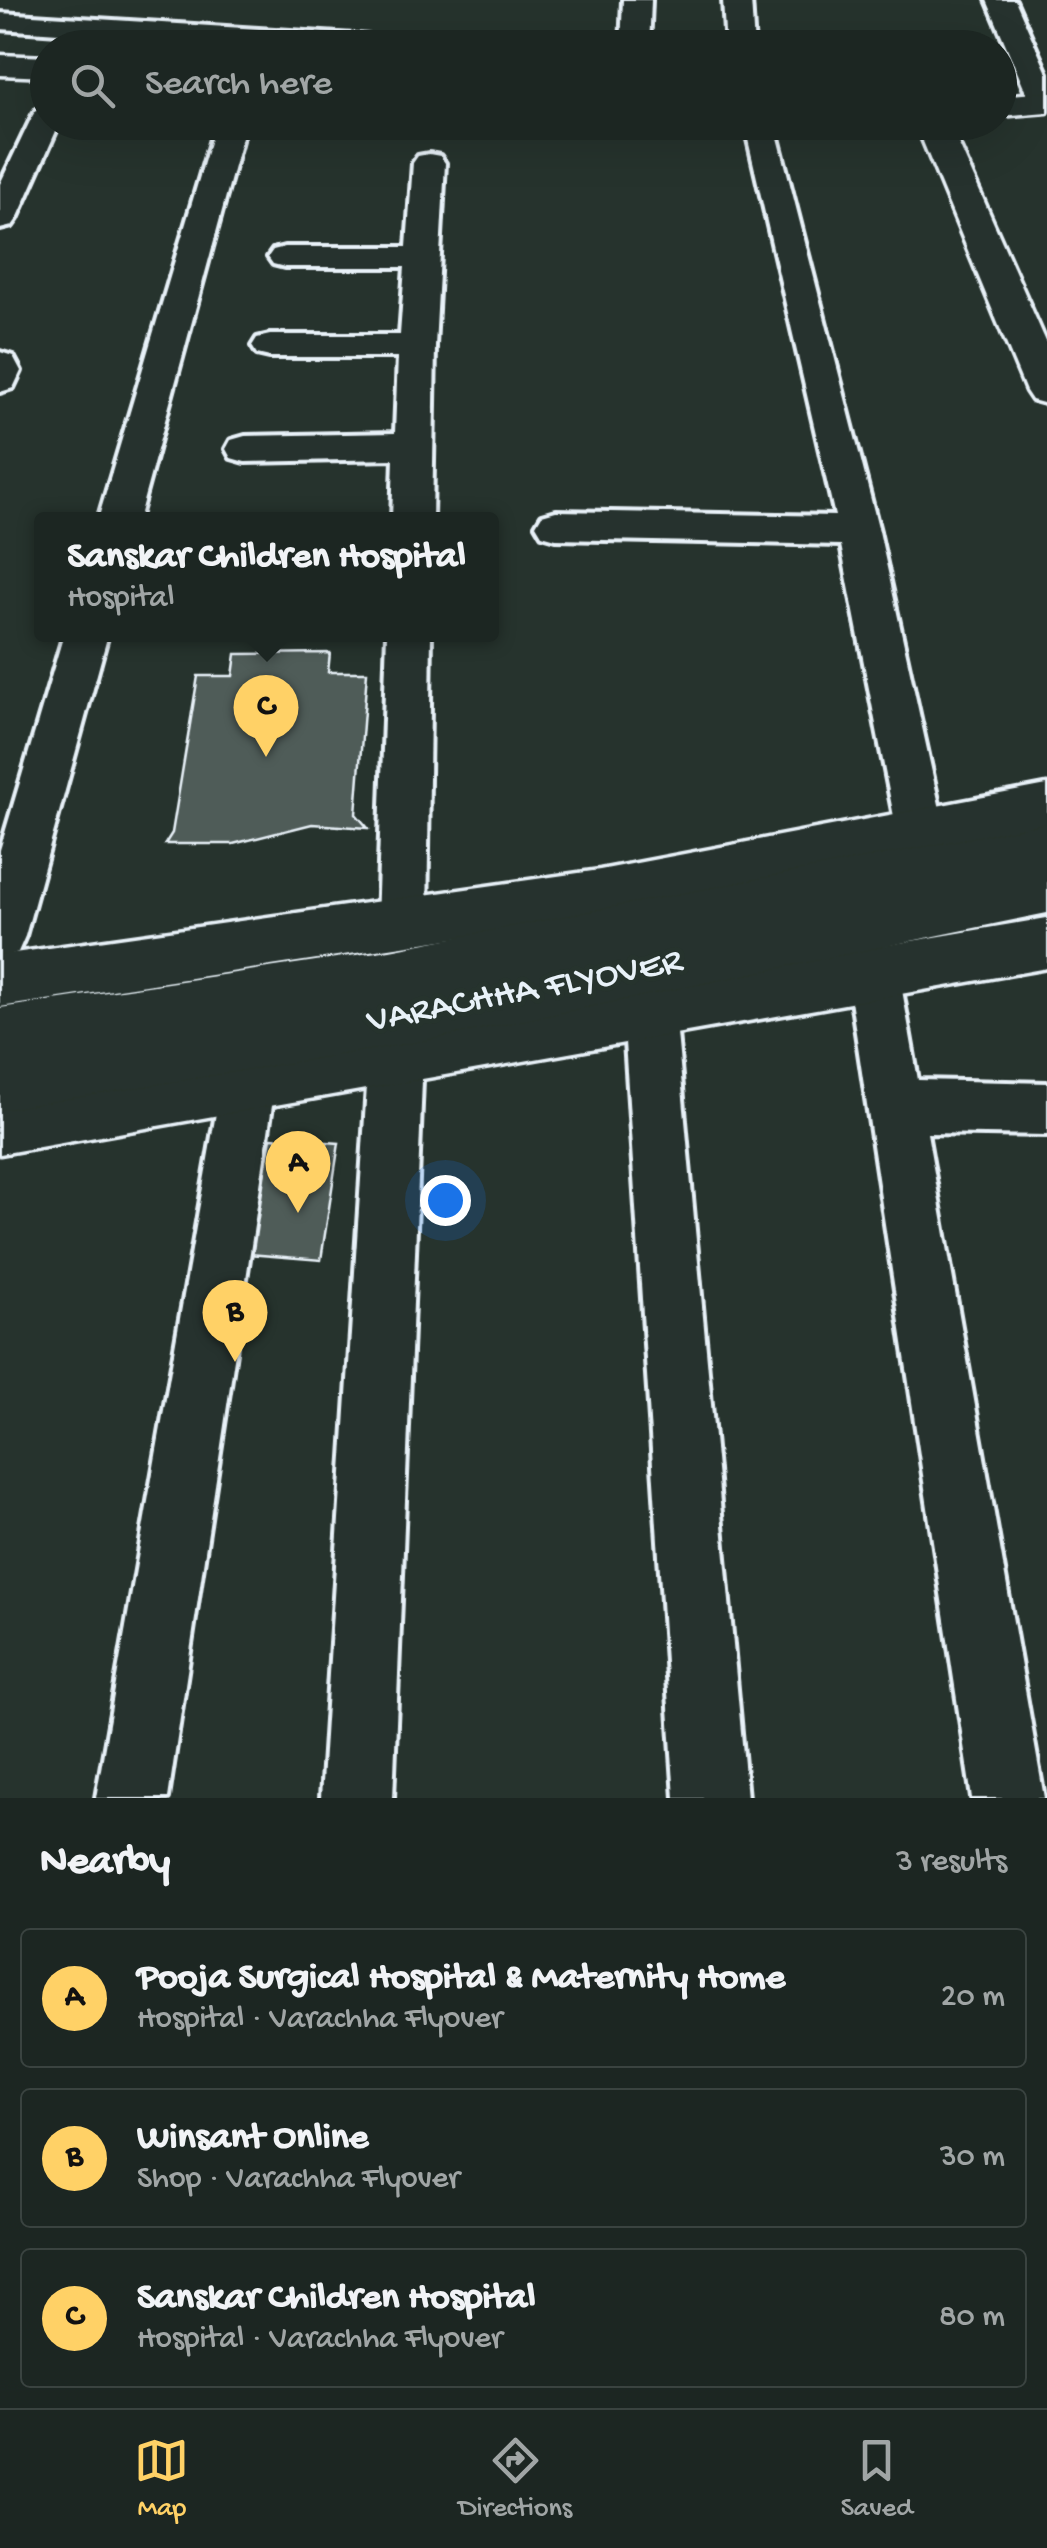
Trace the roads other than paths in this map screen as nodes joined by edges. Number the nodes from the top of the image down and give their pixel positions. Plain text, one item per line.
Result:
1 (141, 0) edge
2 (637, 0) edge
3 (737, 0) edge
4 (1001, 0) edge
5 (8, 14) edge
6 (126, 28) junction
7 (337, 30) edge
8 (636, 30) edge
9 (739, 30) edge
10 (1014, 30) edge
11 (1017, 36) edge
12 (0, 65) edge
13 (30, 66) edge
14 (1046, 102) edge
15 (1017, 105) edge
16 (32, 140) edge
17 (226, 140) edge
18 (764, 140) edge
19 (940, 140) edge
20 (430, 163) dead end
21 (10, 175) edge
22 (0, 218) edge
23 (422, 256) junction
24 (286, 257) dead end
25 (270, 346) dead end
26 (417, 346) junction
27 (0, 364) edge
28 (0, 380) edge
29 (1047, 390) edge
30 (414, 446) junction
31 (244, 449) dead end
32 (120, 512) edge
33 (412, 512) edge
34 (556, 525) dead end
35 (859, 531) junction
36 (84, 642) edge
37 (409, 642) edge
38 (1047, 806) edge
39 (921, 832) junction
40 (1047, 846) edge
41 (1047, 890) edge
42 (402, 922) junction
43 (0, 936) edge
44 (1047, 943) edge
45 (874, 973) junction
46 (0, 981) edge
47 (649, 1011) junction
48 (0, 1035) edge
49 (396, 1054) junction
50 (249, 1079) junction
51 (0, 1082) edge
52 (895, 1106) junction
53 (1047, 1109) edge
54 (0, 1125) edge
55 (132, 1798) edge
56 (357, 1798) edge
57 (711, 1798) edge
58 (1008, 1798) edge

1 - 6 street
2 - 8 street
3 - 9 street
4 - 10 street
5 - 6 street
6 - 7 street
11 - 14 street
12 - 13 street
14 - 15 street
16 - 21 street
17 - 32 street
18 - 35 street
19 - 29 street
20 - 23 street
21 - 22 street
23 - 24 street
23 - 26 street
25 - 26 street
26 - 30 street
27 - 28 street
30 - 31 street
30 - 33 street
34 - 35 street
35 - 39 street
36 - 43 street
37 - 42 street
38 - 39 street
39 - 42 street
40 - 48 street, VARACHHA FLYOVER
41 - 51 street, VARACHHA FLYOVER
42 - 46 street
44 - 45 street
45 - 47 street
45 - 52 street
47 - 49 street
47 - 57 street
49 - 50 street
49 - 56 street
50 - 54 street
50 - 55 street
52 - 53 street
52 - 58 street

